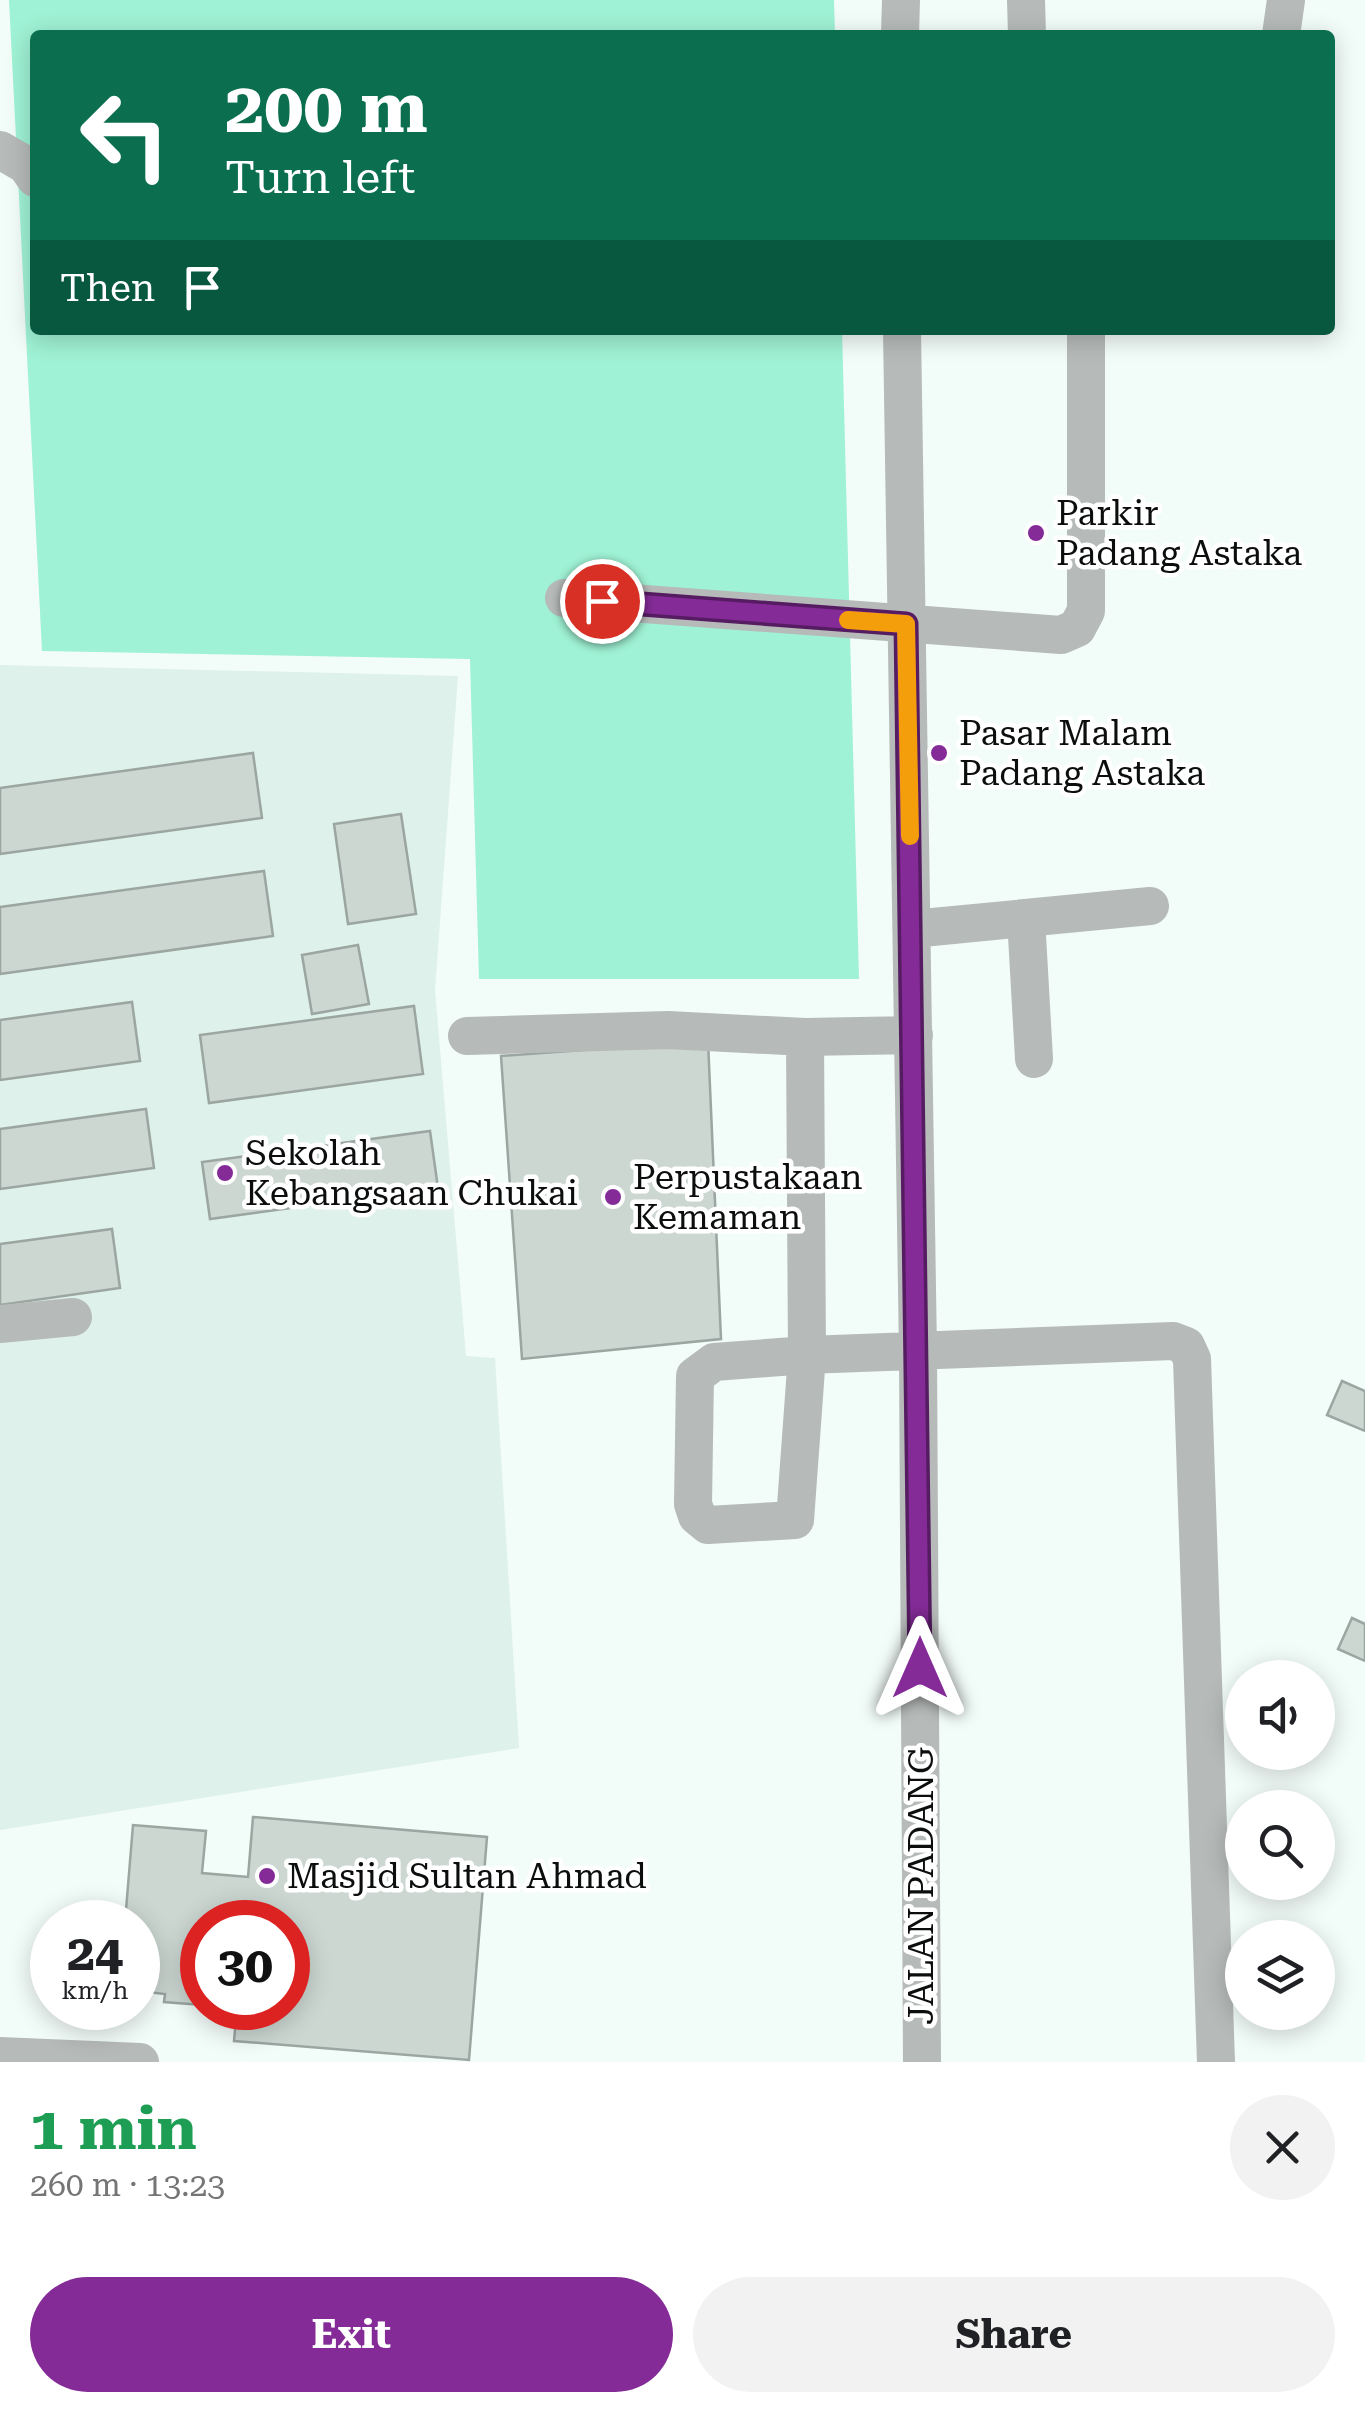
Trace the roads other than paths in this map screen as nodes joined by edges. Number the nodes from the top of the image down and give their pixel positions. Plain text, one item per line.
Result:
1 (901, 0) edge
2 (1026, 0) edge
3 (1286, 0) edge
4 (900, 30) edge
5 (1027, 30) edge
6 (1281, 30) edge
7 (0, 150) edge
8 (30, 171) edge
9 (902, 335) edge
10 (1086, 335) edge
11 (564, 598) dead end
12 (906, 624) junction
13 (1150, 906) dead end
14 (1026, 918) junction
15 (912, 929) junction
16 (914, 1035) junction
17 (467, 1036) dead end
18 (805, 1037) junction
19 (1034, 1060) dead end
20 (72, 1317) dead end
21 (0, 1324) edge
22 (918, 1352) junction
23 (807, 1355) junction
24 (0, 2056) edge
25 (140, 2062) edge
26 (922, 2062) edge
27 (1216, 2062) edge

1 - 4 street
2 - 5 street
3 - 6 street
7 - 8 street
9 - 12 street, JALAN PADANG
10 - 12 street
11 - 12 street
12 - 15 street, JALAN PADANG
13 - 14 street
14 - 15 street
14 - 19 street
15 - 16 street, JALAN PADANG
16 - 18 street
16 - 22 street, JALAN PADANG
17 - 18 street
18 - 23 street
20 - 21 street
22 - 23 street
22 - 26 street, JALAN PADANG
22 - 27 street
23 - 23 street
24 - 25 street

